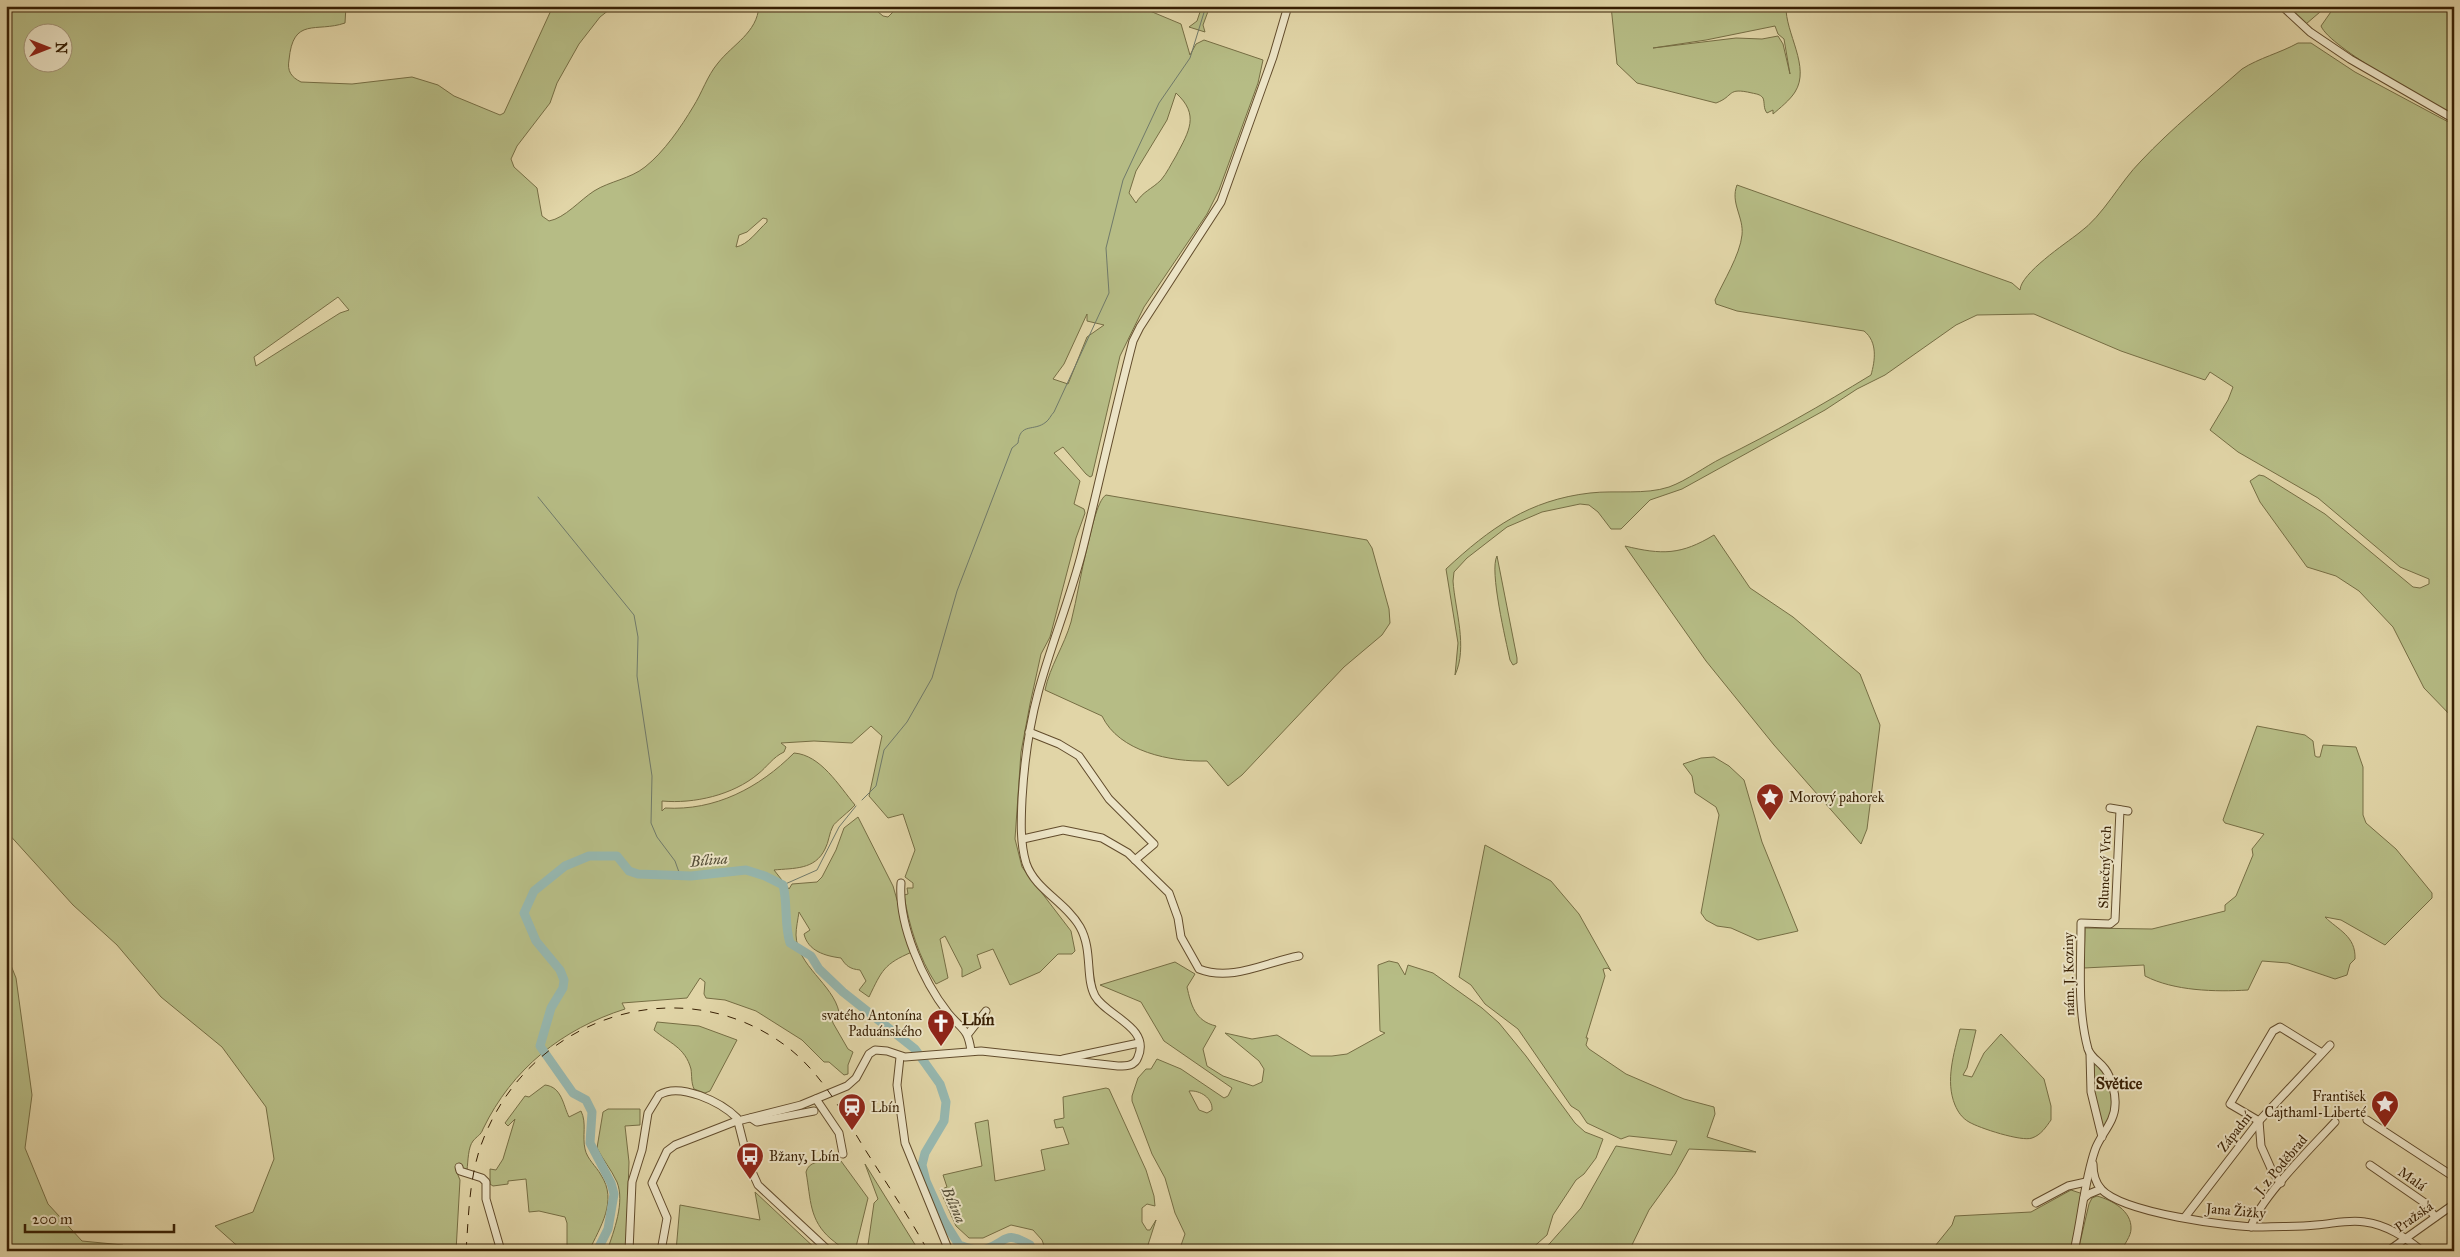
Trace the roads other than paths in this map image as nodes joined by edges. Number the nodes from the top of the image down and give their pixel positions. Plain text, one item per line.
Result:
1 (1288, 6) edge
2 (2282, 6) edge
3 (2454, 119) edge
4 (1029, 732) junction
5 (2110, 808) dead end
6 (2120, 810) junction
7 (2128, 811) dead end
8 (1022, 839) junction
9 (1135, 860) junction
10 (901, 883) dead end
11 (2081, 923) joint
12 (1299, 956) dead end
13 (986, 1011) dead end
14 (968, 1034) junction
15 (1139, 1044) junction
16 (2330, 1045) dead end
17 (971, 1051) junction
18 (2322, 1053) junction
19 (2090, 1054) junction
20 (900, 1057) junction
21 (1060, 1060) junction
22 (816, 1099) junction
23 (814, 1111) dead end
24 (751, 1118) junction
25 (2366, 1120) dead end
26 (740, 1121) junction
27 (2259, 1121) junction
28 (2335, 1122) dead end
29 (2102, 1137) junction
30 (843, 1154) dead end
31 (2093, 1156) junction
32 (2370, 1165) dead end
33 (459, 1167) dead end
34 (2454, 1177) edge
35 (2086, 1182) junction
36 (2280, 1183) junction
37 (2101, 1189) junction
38 (2084, 1198) junction
39 (2036, 1203) dead end
40 (2454, 1204) edge
41 (2185, 1217) junction
42 (2435, 1218) junction
43 (2251, 1227) junction
44 (2406, 1238) junction
45 (501, 1251) edge
46 (629, 1251) edge
47 (661, 1251) edge
48 (829, 1251) edge
49 (949, 1251) edge
50 (2074, 1251) edge
51 (2388, 1251) edge
52 (2422, 1251) edge

1 - 4 street
2 - 3 street
4 - 8 street
4 - 9 street
5 - 6 street
6 - 7 street
6 - 11 street, Slunečný Vrch
8 - 9 street
8 - 15 street
9 - 12 street
10 - 14 street
11 - 19 street, nám. J. Koziny
13 - 14 street
14 - 17 street
15 - 21 street
15 - 21 street
16 - 18 street, Západní
17 - 20 street
17 - 21 street
18 - 27 street, Západní
18 - 27 street
19 - 29 street, nám. J. Koziny
19 - 29 street, nám. J. Koziny
20 - 22 street
20 - 49 street
22 - 24 street
22 - 30 street
23 - 24 street
24 - 26 street
25 - 34 street
26 - 46 street
26 - 47 street
26 - 48 street
27 - 36 street
27 - 41 street, Západní
28 - 36 street, J. z Poděbrad
29 - 31 street, nám. J. Koziny
31 - 35 street, nám. J. Koziny
31 - 37 street
32 - 42 street, Malá
33 - 45 street
35 - 38 street, nám. J. Koziny
35 - 39 street
36 - 43 street, J. z Poděbrad
37 - 38 street
37 - 41 street, Jana Žižky
38 - 50 street, nám. J. Koziny
40 - 42 street, Pražská
41 - 43 street, Jana Žižky
42 - 44 street, Pražská
43 - 44 street, Jana Žižky
44 - 51 street, Pražská
44 - 52 street, Jana Žižky

